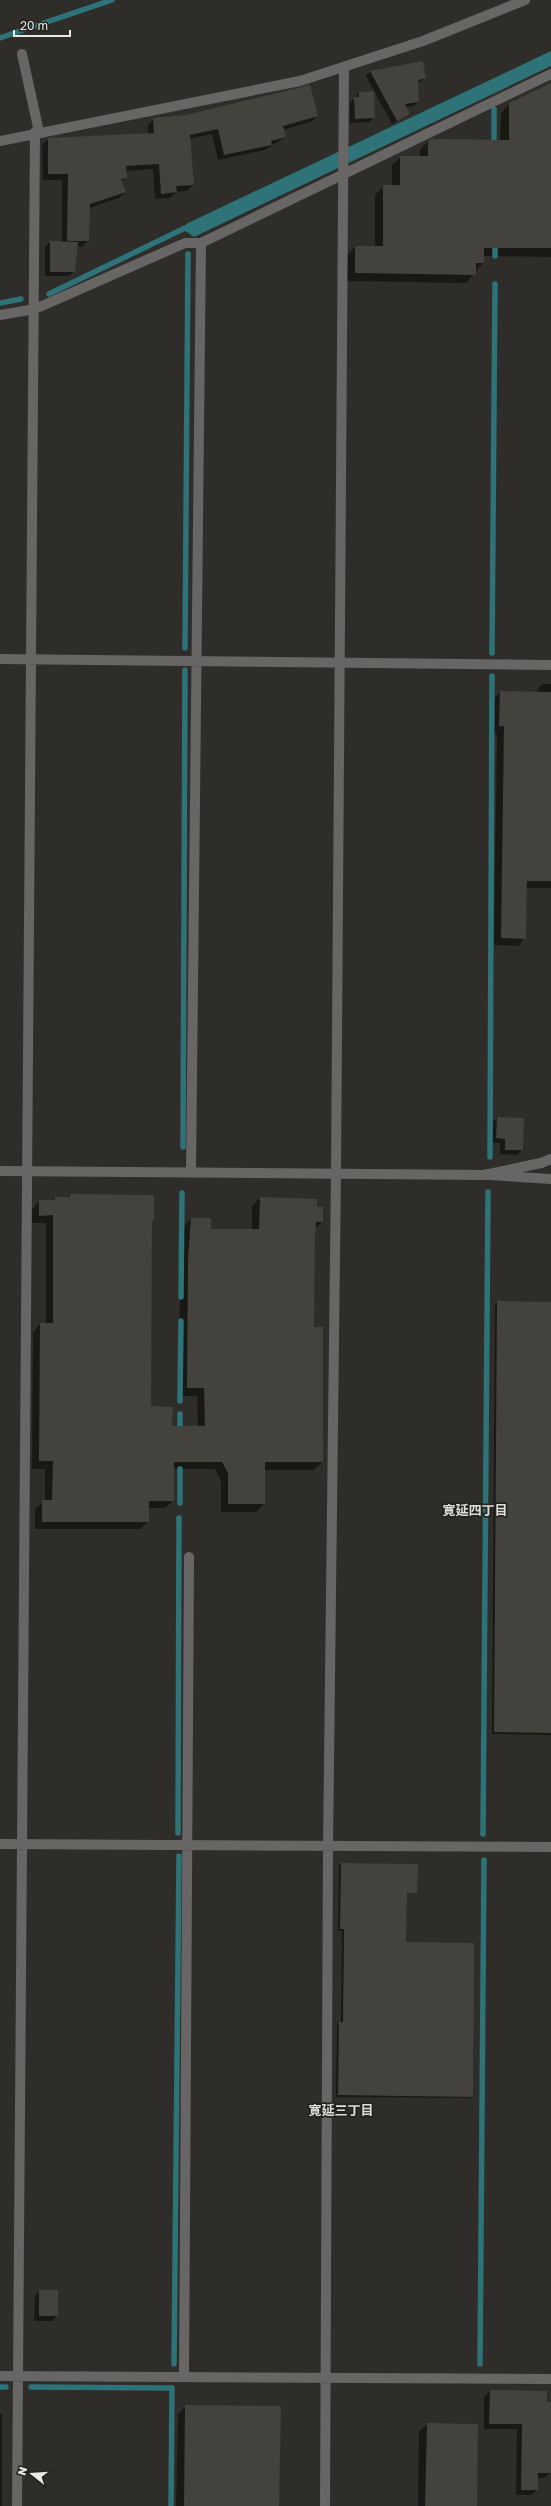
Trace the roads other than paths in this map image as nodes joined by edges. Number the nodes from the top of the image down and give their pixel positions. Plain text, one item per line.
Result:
1 (525, 0) edge
2 (22, 54) dead end
3 (344, 68) junction
4 (551, 74) edge
5 (37, 132) junction
6 (0, 141) edge
7 (343, 171) junction
8 (201, 244) junction
9 (35, 309) junction
10 (0, 315) edge
11 (0, 660) edge
12 (31, 660) junction
13 (196, 661) junction
14 (340, 662) junction
15 (551, 665) edge
16 (551, 1159) edge
17 (27, 1170) junction
18 (0, 1171) edge
19 (191, 1171) junction
20 (336, 1172) junction
21 (484, 1175) junction
22 (551, 1179) edge
23 (189, 1557) dead end
24 (0, 1844) edge
25 (23, 1844) junction
26 (187, 1846) junction
27 (328, 1847) junction
28 (551, 1847) edge
29 (0, 2376) edge
30 (18, 2376) junction
31 (184, 2377) junction
32 (325, 2377) junction
33 (551, 2379) edge
34 (17, 2506) edge
35 (326, 2506) edge

1 - 3 street
2 - 5 street
3 - 5 street
3 - 7 street
4 - 7 street
5 - 6 street
5 - 9 street
7 - 8 street
7 - 14 street
8 - 9 street
8 - 13 street
9 - 10 street
9 - 12 street
11 - 12 street
12 - 13 street
12 - 17 street
13 - 14 street
13 - 19 street
14 - 15 street
14 - 20 street
16 - 21 street
17 - 18 street
17 - 19 street
17 - 25 street
19 - 20 street
20 - 21 street
20 - 27 street
21 - 22 street
23 - 26 street
24 - 25 street
25 - 26 street
25 - 30 street
26 - 27 street
26 - 31 street
27 - 28 street
27 - 32 street
29 - 30 street
30 - 31 street
30 - 34 street
31 - 32 street
32 - 33 street
32 - 35 street

